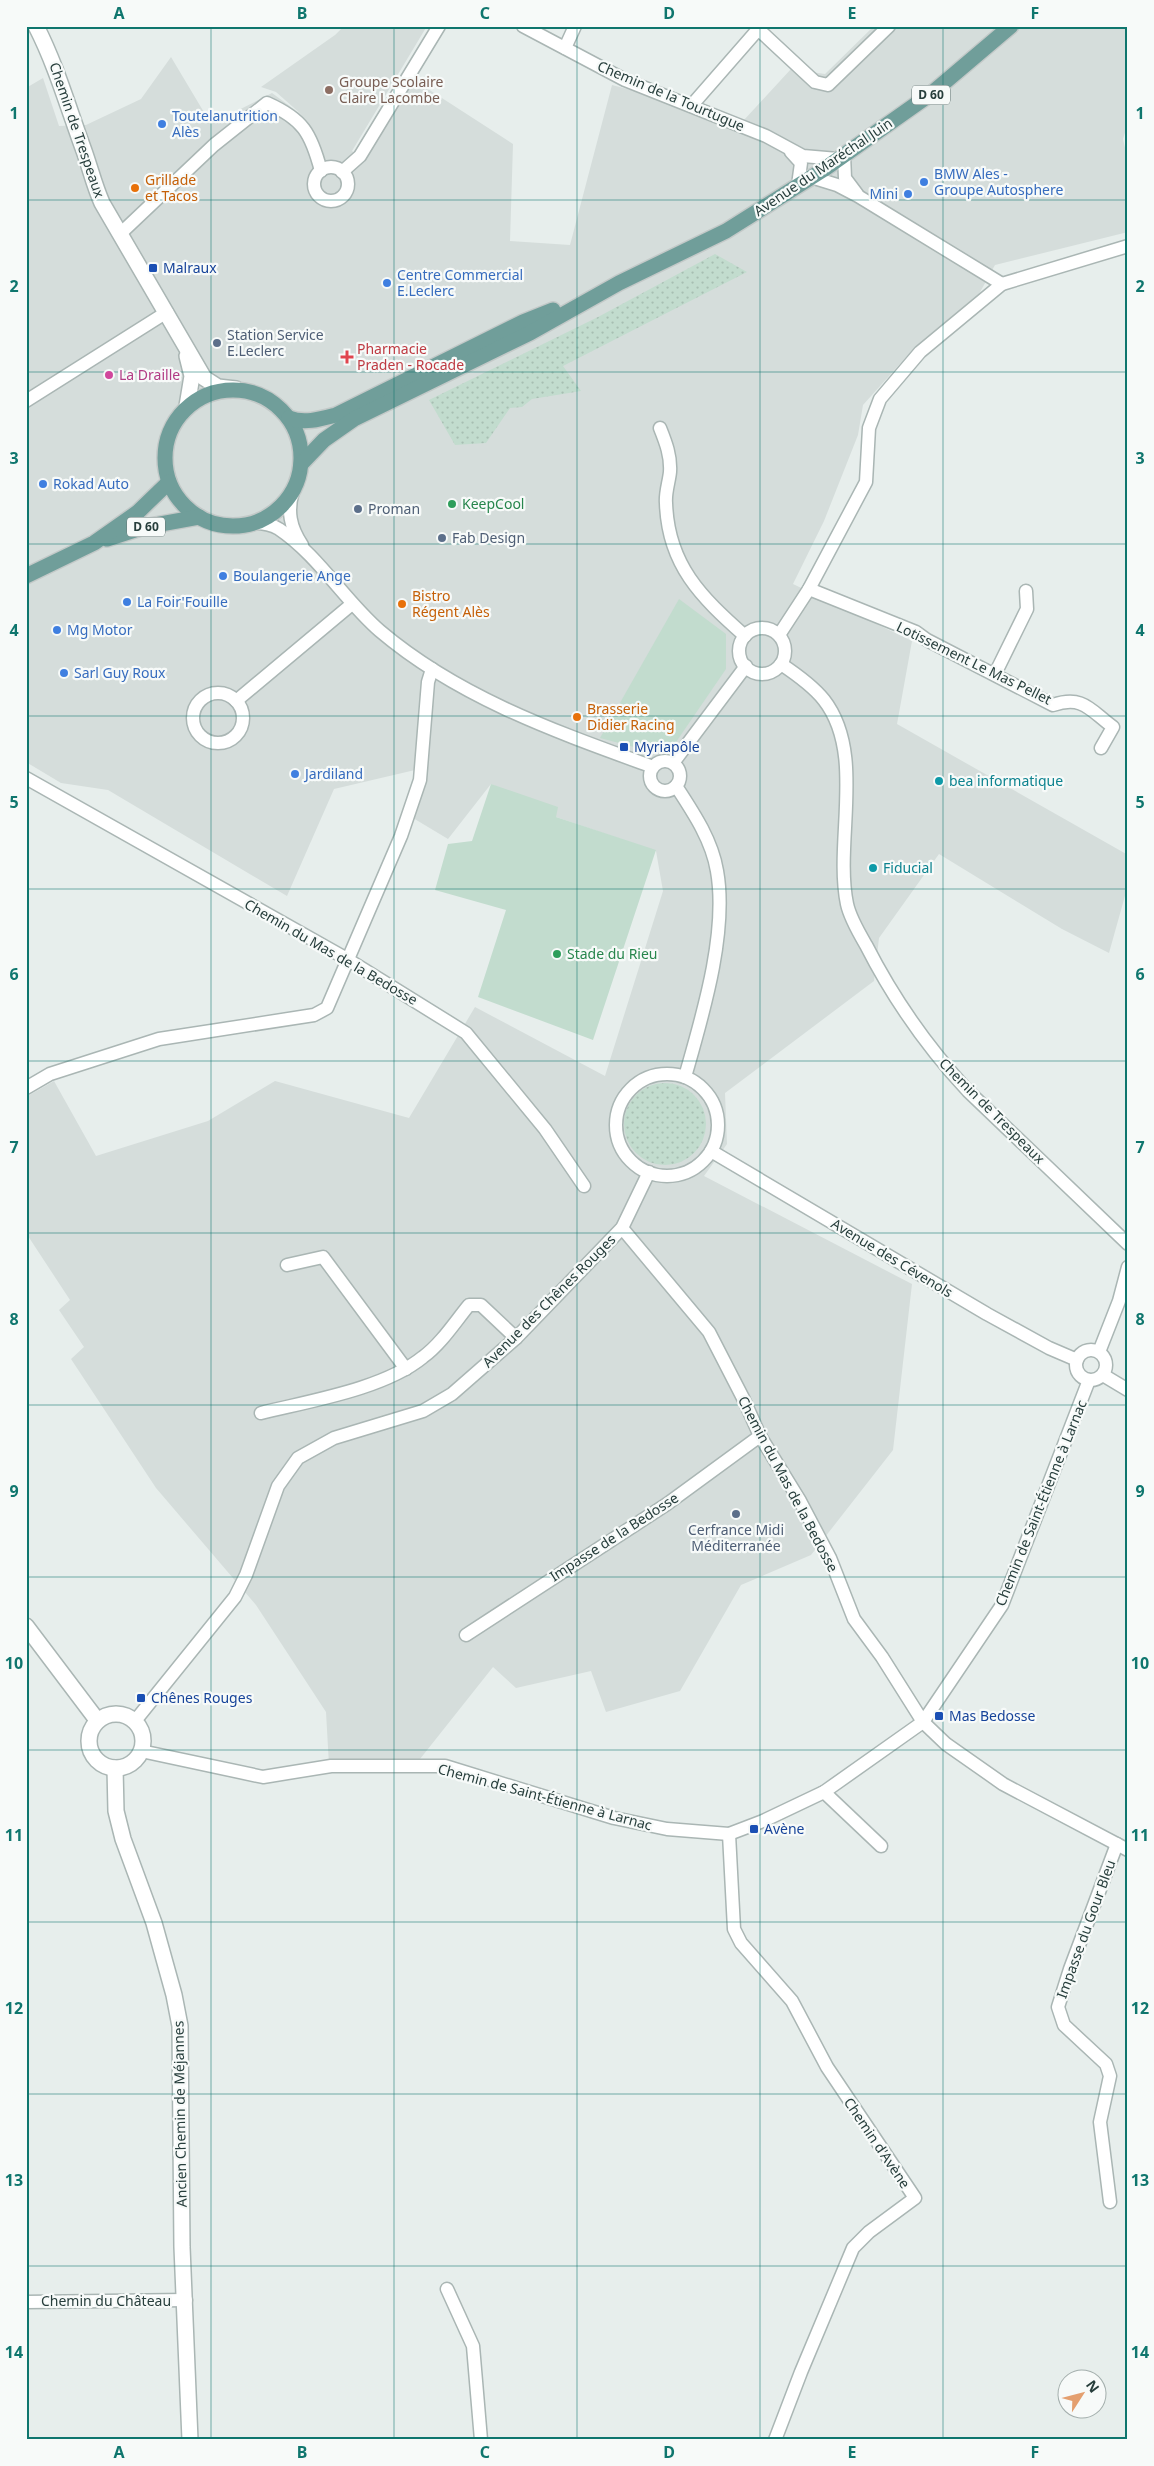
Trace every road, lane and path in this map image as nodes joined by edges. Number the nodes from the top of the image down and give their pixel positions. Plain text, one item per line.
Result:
1 (36, 26) edge
2 (439, 26) edge
3 (523, 26) edge
4 (575, 26) edge
5 (889, 26) edge
6 (1012, 26) edge
7 (759, 28) edge
8 (564, 48) junction
9 (692, 105) junction
10 (766, 136) junction
11 (841, 157) junction
12 (321, 171) junction
13 (342, 172) junction
14 (811, 177) junction
15 (798, 185) junction
16 (858, 196) junction
17 (121, 233) junction
18 (1128, 246) edge
19 (619, 283) junction
20 (1002, 284) junction
21 (167, 312) junction
22 (180, 336) junction
23 (236, 389) junction
24 (26, 401) edge
25 (187, 406) junction
26 (289, 418) junction
27 (660, 428) dead end
28 (301, 464) junction
29 (169, 482) junction
30 (293, 491) junction
31 (199, 518) junction
32 (254, 523) junction
33 (94, 543) junction
34 (314, 561) junction
35 (26, 576) edge
36 (809, 589) junction
37 (1026, 591) dead end
38 (352, 604) junction
39 (779, 635) junction
40 (745, 636) junction
41 (781, 664) junction
42 (746, 666) junction
43 (432, 669) junction
44 (995, 674) junction
45 (236, 701) junction
46 (1101, 748) dead end
47 (673, 763) junction
48 (653, 767) junction
49 (26, 778) edge
50 (676, 786) junction
51 (347, 959) junction
52 (685, 1077) junction
53 (26, 1088) edge
54 (711, 1151) junction
55 (649, 1172) junction
56 (584, 1186) dead end
57 (622, 1228) junction
58 (1128, 1244) edge
59 (287, 1265) dead end
60 (1128, 1267) edge
61 (516, 1338) junction
62 (1099, 1352) junction
63 (1077, 1360) junction
64 (406, 1369) junction
65 (1103, 1375) junction
66 (1089, 1380) junction
67 (1128, 1390) edge
68 (261, 1413) dead end
69 (760, 1436) junction
70 (26, 1626) edge
71 (466, 1635) dead end
72 (97, 1720) junction
73 (135, 1721) junction
74 (923, 1722) junction
75 (141, 1751) junction
76 (115, 1768) junction
77 (824, 1792) junction
78 (728, 1834) junction
79 (881, 1846) dead end
80 (1122, 1847) edge
81 (1110, 2202) dead end
82 (447, 2289) dead end
83 (186, 2300) junction
84 (26, 2302) edge
85 (190, 2440) edge
86 (481, 2440) edge
87 (775, 2440) edge

1 - 17 street, Chemin de Trespeaux
2 - 13 street
3 - 8 street, Chemin de la Tourtugue
4 - 8 street
5 - 7 street
6 - 11 main road, Avenue du Maréchal Juin / D 60
7 - 9 street
8 - 9 street, Chemin de la Tourtugue
9 - 10 street, Chemin de la Tourtugue
10 - 11 street, Chemin de la Tourtugue
10 - 15 street, Chemin de la Tourtugue
11 - 14 main road, Avenue du Maréchal Juin / D 60
11 - 16 street
12 - 13 street
12 - 13 street
12 - 17 street
14 - 15 main road, Avenue du Maréchal Juin / D 60
14 - 16 street
15 - 19 main road, Avenue du Maréchal Juin / D 60
16 - 20 street
17 - 21 street, Chemin de Trespeaux
18 - 20 street
19 - 26 main road, Avenue du Maréchal Juin / D 60
19 - 28 main road, Avenue du Maréchal Juin / D 60
20 - 36 street
21 - 22 street, Chemin de Trespeaux
21 - 24 street
22 - 23 street, Chemin de Trespeaux
22 - 25 street, Chemin de Trespeaux
23 - 25 main road
23 - 26 main road
25 - 29 main road
26 - 28 main road
27 - 40 street
28 - 30 main road
29 - 31 main road
29 - 33 main road, D 60
30 - 32 main road
30 - 34 street
31 - 32 main road
31 - 33 main road, D 60
32 - 34 street
33 - 35 main road, D 60
34 - 38 street
36 - 39 street
36 - 44 street, Lotissement Le Mas Pellet
37 - 44 street
38 - 43 street
38 - 45 street
39 - 40 street
39 - 41 street
40 - 42 street
41 - 42 street
41 - 58 street, Chemin de Trespeaux
42 - 47 street
43 - 48 street
43 - 51 street
44 - 46 street, Lotissement Le Mas Pellet
45 - 45 street
47 - 48 street
47 - 50 street
48 - 50 street
49 - 51 street, Chemin du Mas de la Bedosse
50 - 52 street
51 - 53 street
51 - 56 street, Chemin du Mas de la Bedosse
52 - 54 street
52 - 55 street
54 - 55 street
54 - 63 street, Avenue des Cévenols
55 - 57 street, Avenue des Chênes Rouges
57 - 61 street, Avenue des Chênes Rouges
57 - 69 street, Chemin du Mas de la Bedosse
59 - 64 street
60 - 62 street
61 - 64 street
61 - 73 street, Avenue des Chênes Rouges
62 - 63 street
62 - 65 street
63 - 66 street
64 - 68 street
65 - 66 street
65 - 67 street
66 - 74 street, Chemin de Saint-Étienne à Larnac
69 - 71 street, Impasse de la Bedosse
69 - 74 street, Chemin du Mas de la Bedosse
70 - 72 street
72 - 73 street
72 - 76 street
73 - 75 street
74 - 77 street, Chemin de Saint-Étienne à Larnac
74 - 80 street, Chemin du Mas de la Bedosse
75 - 76 street
75 - 78 street, Chemin de Saint-Étienne à Larnac
76 - 83 street, Ancien Chemin de Méjannes
77 - 78 street, Chemin de Saint-Étienne à Larnac
77 - 79 street
78 - 87 street, Chemin d'Avène
80 - 81 street, Impasse du Gour Bleu
82 - 86 street
83 - 84 street, Chemin du Château
83 - 85 street, Ancien Chemin de Méjannes

